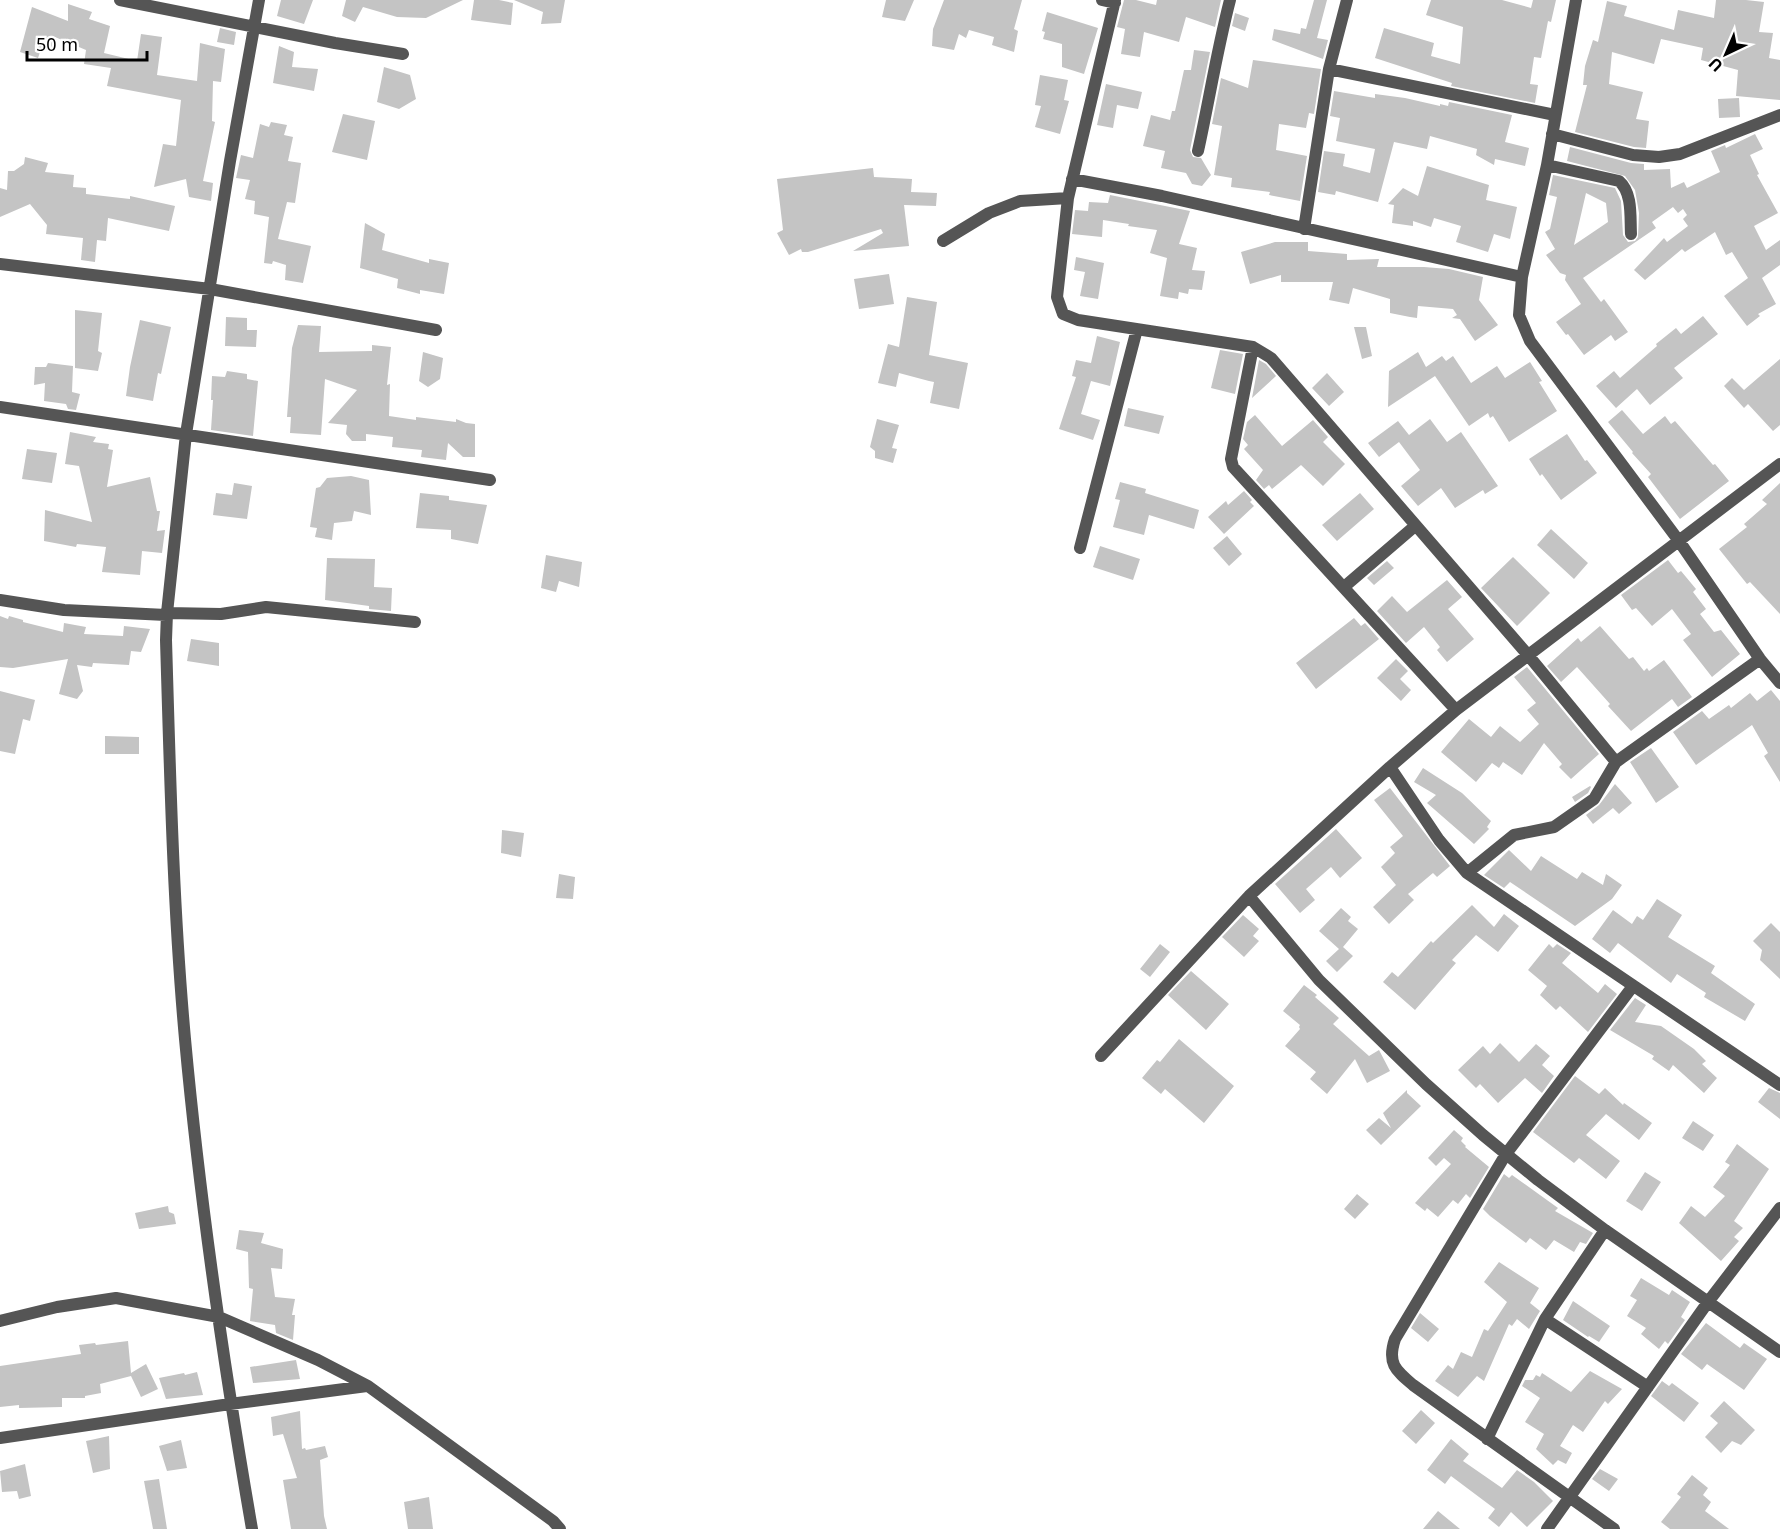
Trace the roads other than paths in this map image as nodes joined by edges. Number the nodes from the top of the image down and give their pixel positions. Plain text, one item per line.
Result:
1 (120, 0) edge
2 (259, 0) edge
3 (1230, 0) edge
4 (1347, 0) edge
5 (1576, 0) edge
6 (1111, 1) edge
7 (253, 25) junction
8 (404, 54) dead end
9 (1329, 69) junction
10 (1555, 115) junction
11 (1780, 115) edge
12 (1552, 134) junction
13 (1198, 151) dead end
14 (1547, 165) junction
15 (1072, 178) junction
16 (1068, 198) junction
17 (1304, 229) junction
18 (1631, 234) dead end
19 (943, 241) dead end
20 (0, 264) edge
21 (1522, 276) junction
22 (210, 289) junction
23 (1137, 329) junction
24 (436, 330) dead end
25 (1253, 347) junction
26 (0, 407) edge
27 (186, 434) junction
28 (1780, 464) edge
29 (490, 480) dead end
30 (1415, 526) junction
31 (1679, 541) junction
32 (1080, 548) dead end
33 (1344, 588) junction
34 (0, 600) edge
35 (167, 614) junction
36 (415, 622) dead end
37 (1528, 655) junction
38 (1760, 659) junction
39 (1780, 683) edge
40 (1456, 710) junction
41 (1616, 762) junction
42 (1390, 767) junction
43 (1467, 873) junction
44 (1249, 896) junction
45 (1633, 986) junction
46 (1101, 1056) dead end
47 (1780, 1085) edge
48 (1506, 1154) junction
49 (1780, 1208) edge
50 (1605, 1230) junction
51 (1708, 1302) junction
52 (219, 1317) junction
53 (1545, 1319) junction
54 (0, 1321) edge
55 (1780, 1352) edge
56 (368, 1386) junction
57 (1648, 1387) junction
58 (230, 1404) junction
59 (0, 1438) edge
60 (1487, 1438) junction
61 (1570, 1498) junction
62 (252, 1529) edge
63 (560, 1529) edge
64 (1547, 1529) edge
65 (1614, 1529) edge

1 - 7 street
2 - 7 street
3 - 13 street
4 - 9 street
5 - 10 street
6 - 15 street
7 - 8 street
7 - 22 street
9 - 10 street
9 - 17 street
10 - 12 street
11 - 12 street
12 - 14 street
14 - 18 street
14 - 21 street
15 - 16 street
15 - 17 street
16 - 19 street
16 - 23 street
17 - 21 street
20 - 22 street
21 - 31 street
22 - 24 street
22 - 27 street
23 - 25 street
23 - 32 street
25 - 30 street
25 - 33 street
26 - 27 street
27 - 29 street
27 - 35 street
28 - 31 street
30 - 33 street
30 - 37 street
31 - 37 street
31 - 38 street
33 - 40 street
34 - 35 street
35 - 36 street
35 - 52 street
37 - 40 street
37 - 41 street
38 - 39 street
38 - 41 street
40 - 42 street
41 - 43 street
42 - 43 street
42 - 44 street
43 - 45 street
44 - 46 street
44 - 48 street
45 - 47 street
45 - 48 street
48 - 50 street
48 - 60 street
49 - 51 street
50 - 51 street
50 - 53 street
51 - 55 street
51 - 57 street
52 - 54 street
52 - 56 street
52 - 58 street
53 - 57 street
53 - 60 street
56 - 58 street
56 - 63 street
57 - 61 street
58 - 59 street
58 - 62 street
60 - 61 street
61 - 64 street
61 - 65 street

